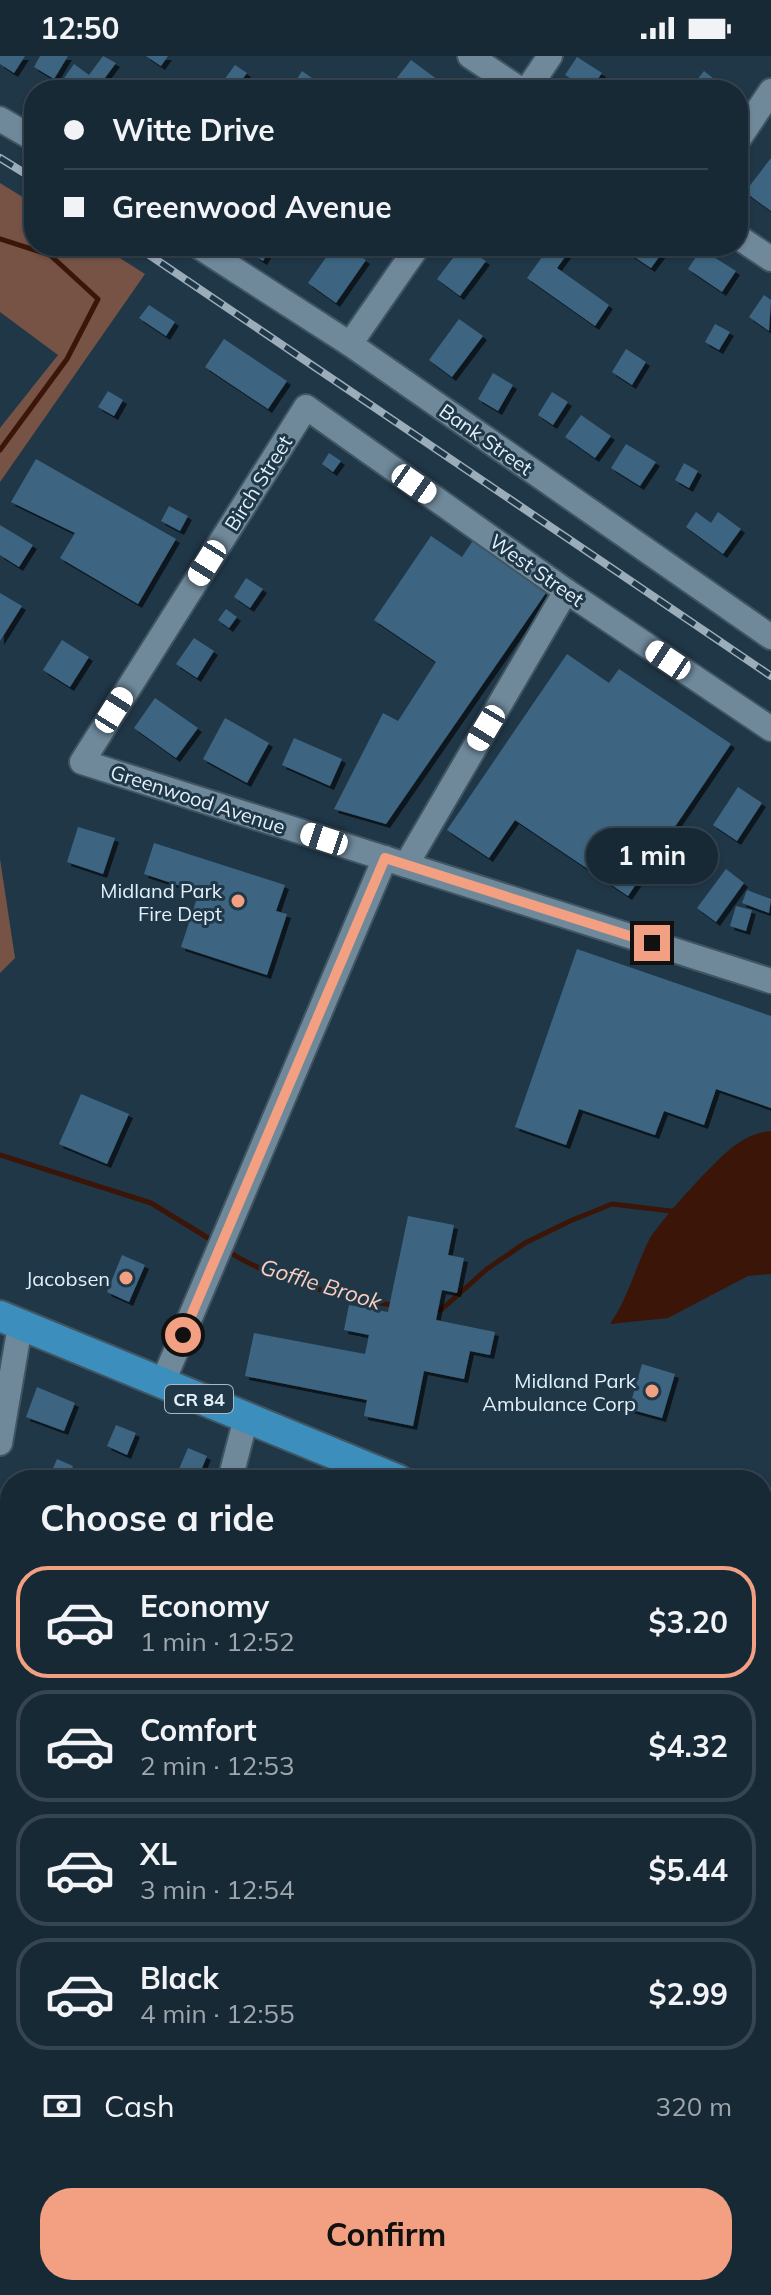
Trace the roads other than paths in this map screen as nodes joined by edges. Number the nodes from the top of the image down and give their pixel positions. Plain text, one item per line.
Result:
1 (470, 56) edge
2 (550, 56) edge
3 (506, 80) edge
4 (534, 80) edge
5 (771, 91) edge
6 (0, 119) edge
7 (748, 125) edge
8 (24, 133) edge
9 (748, 244) edge
10 (214, 256) edge
11 (411, 256) edge
12 (771, 259) edge
13 (350, 344) junction
14 (306, 407) joint
15 (566, 591) junction
16 (771, 637) edge
17 (771, 729) edge
18 (82, 762) joint
19 (395, 862) junction
20 (771, 981) edge
21 (10, 1321) edge
22 (162, 1384) junction
23 (246, 1418) junction
24 (0, 1443) edge
25 (233, 1470) edge
26 (373, 1470) edge

1 - 3 street
2 - 4 street
5 - 7 street
6 - 8 street
9 - 12 street
10 - 13 street, Bank Street
11 - 13 street
13 - 16 street, Bank Street
14 - 15 street, West Street
14 - 18 street, Birch Street
15 - 17 street, West Street
15 - 19 street
18 - 19 street, Greenwood Avenue
19 - 20 street, Greenwood Avenue
19 - 22 street
21 - 22 main road, CR 84
21 - 24 street
22 - 23 main road, CR 84
23 - 25 street
23 - 26 main road, CR 84

